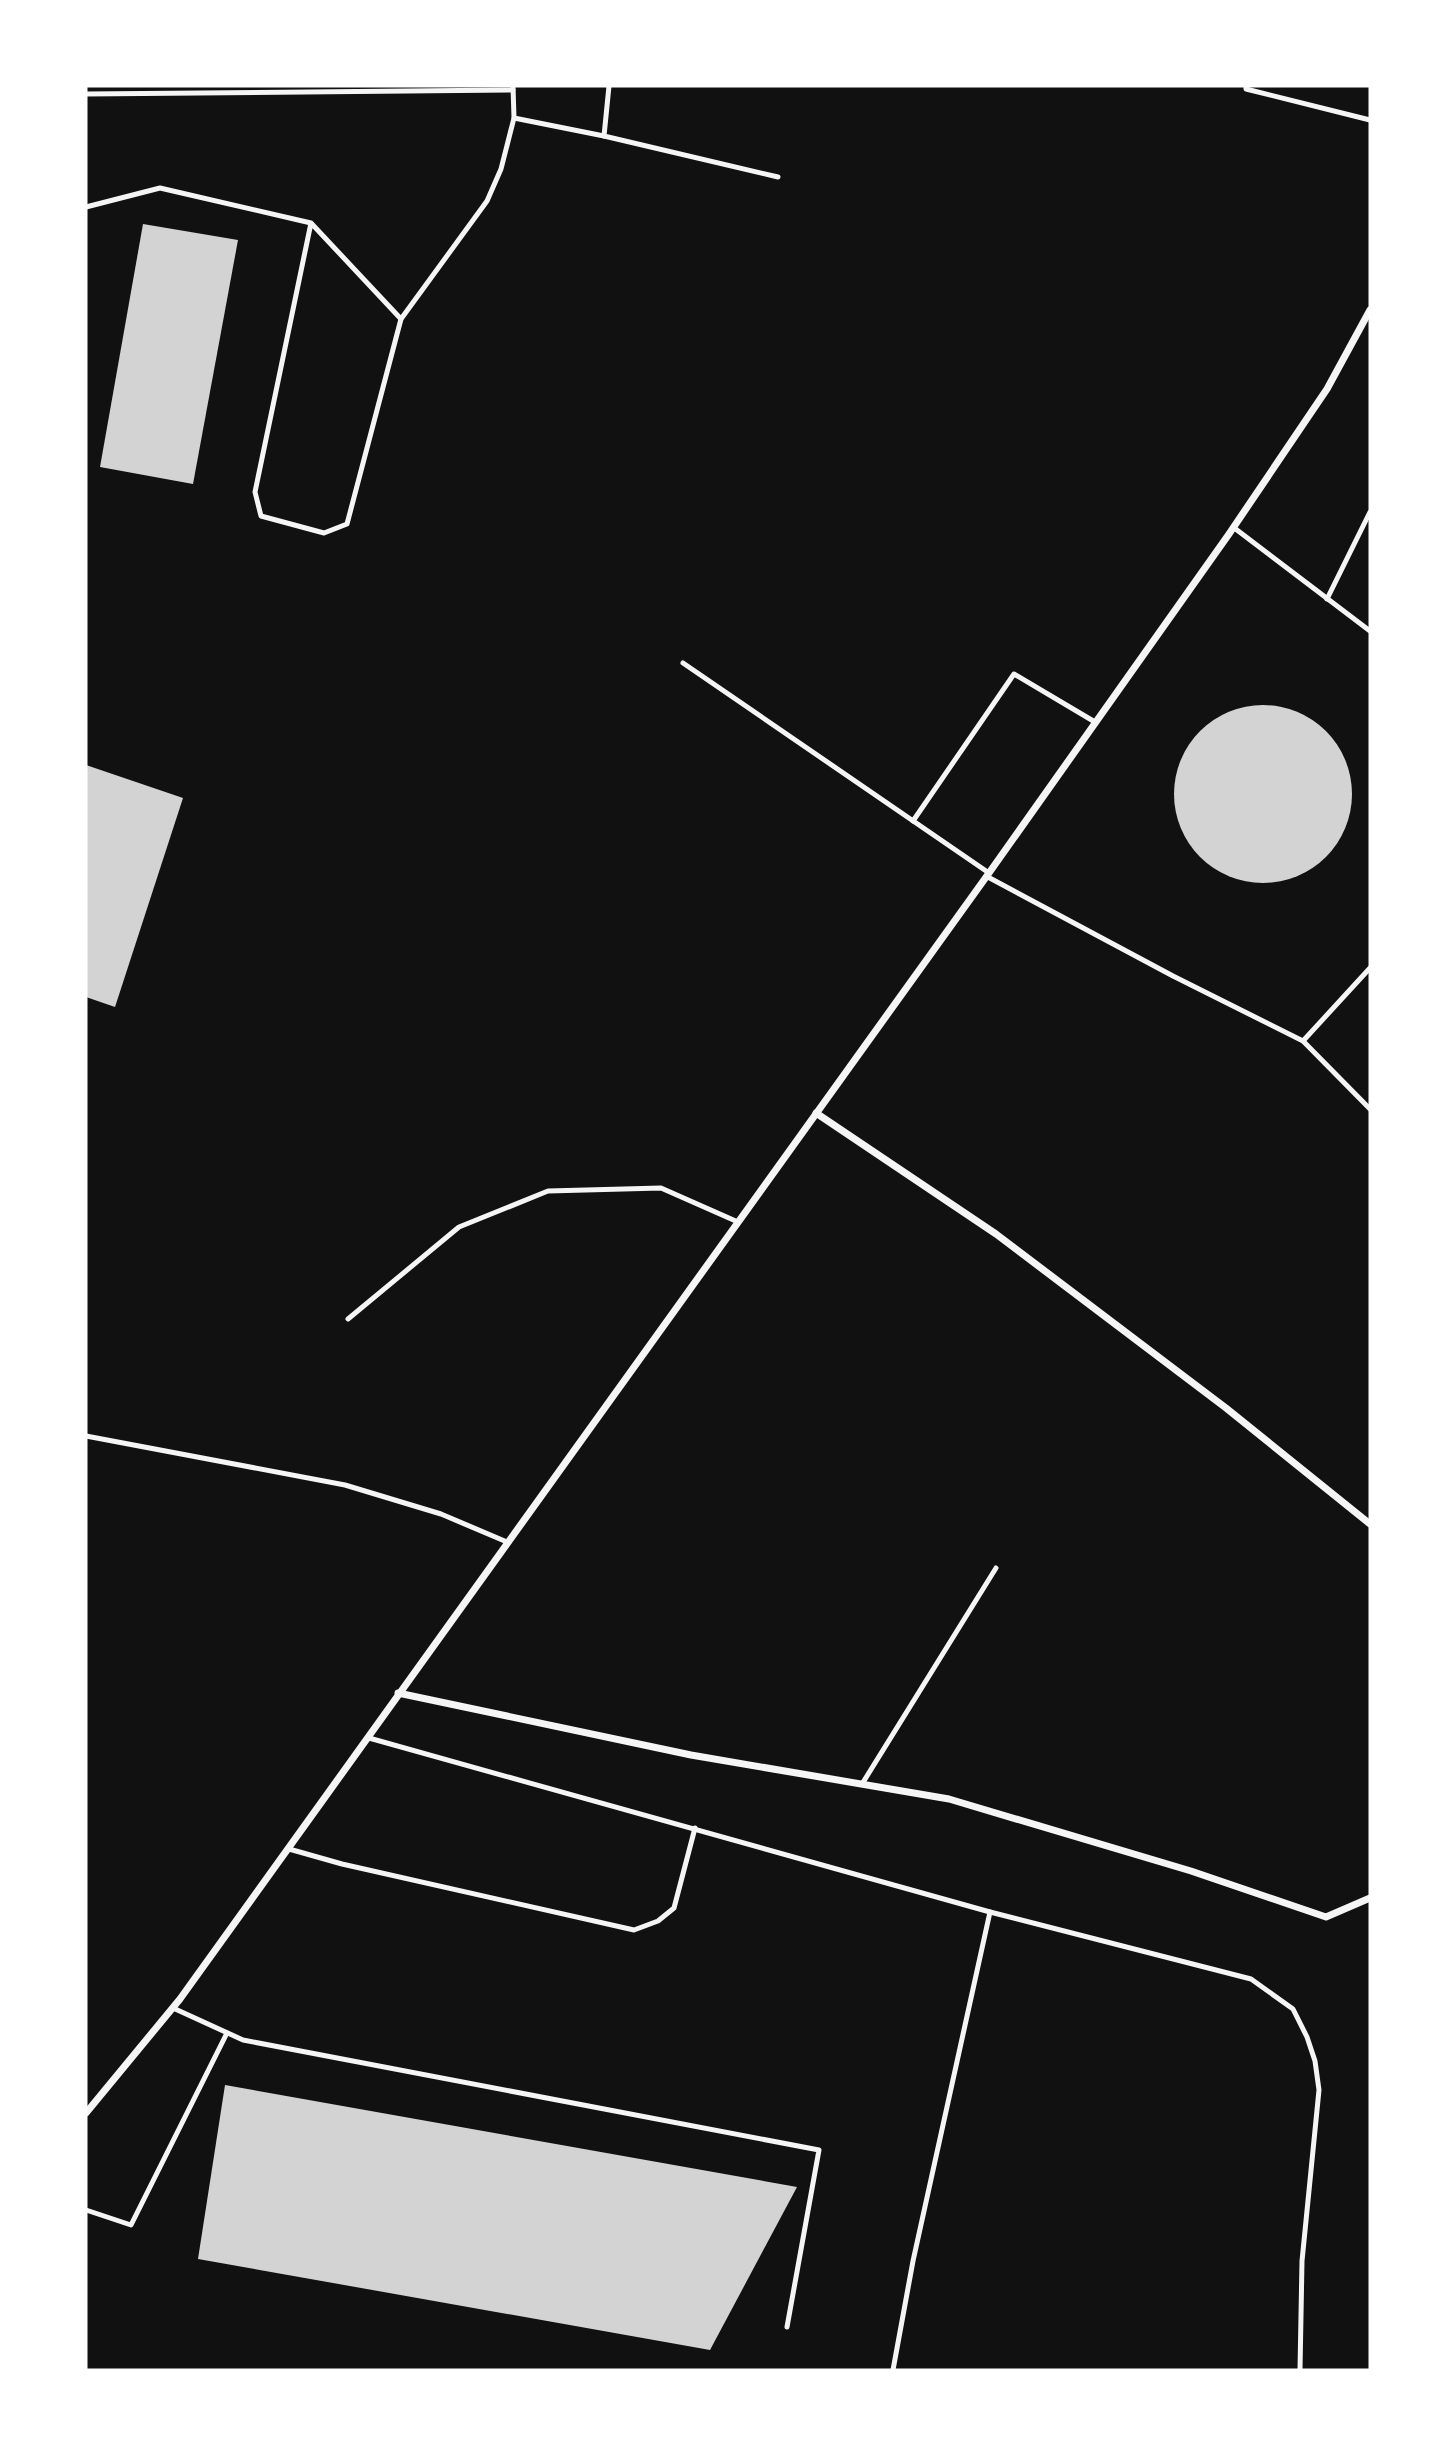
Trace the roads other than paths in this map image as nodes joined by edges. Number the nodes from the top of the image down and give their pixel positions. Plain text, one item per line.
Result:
1 (165, 86) edge
2 (609, 86) edge
3 (1245, 86) edge
4 (513, 88) edge
5 (86, 94) edge
6 (165, 94) junction
7 (514, 118) junction
8 (1370, 120) edge
9 (604, 136) junction
10 (778, 177) dead end
11 (86, 208) edge
12 (312, 223) junction
13 (1370, 310) edge
14 (401, 319) junction
15 (1370, 512) edge
16 (1233, 527) junction
17 (1327, 599) junction
18 (1370, 631) edge
19 (683, 663) dead end
20 (1095, 722) junction
21 (913, 821) junction
22 (987, 875) junction
23 (1370, 968) edge
24 (1303, 1041) junction
25 (1370, 1109) edge
26 (817, 1112) junction
27 (738, 1222) junction
28 (348, 1319) dead end
29 (86, 1436) edge
30 (1370, 1524) edge
31 (507, 1542) junction
32 (996, 1568) dead end
33 (398, 1693) junction
34 (369, 1738) junction
35 (862, 1784) junction
36 (695, 1828) junction
37 (289, 1849) junction
38 (1370, 1898) edge
39 (990, 1912) junction
40 (173, 2008) junction
41 (227, 2032) junction
42 (86, 2113) edge
43 (86, 2210) edge
44 (787, 2327) dead end
45 (892, 2370) edge
46 (1300, 2370) edge

1 - 6 lane
2 - 9 lane
3 - 8 lane
4 - 6 lane
4 - 7 lane
5 - 6 lane
7 - 9 lane
7 - 14 lane
9 - 10 lane
11 - 12 lane
12 - 14 lane
12 - 14 lane
13 - 16 street
15 - 17 lane
16 - 17 lane
16 - 20 street
17 - 18 lane
19 - 21 lane
20 - 21 lane
20 - 22 street
21 - 22 lane
22 - 24 lane
22 - 26 street
23 - 24 lane
24 - 25 lane
26 - 27 street
26 - 30 street
27 - 28 lane
27 - 31 street
29 - 31 lane
31 - 33 street
32 - 35 lane
33 - 34 street
33 - 35 street
34 - 36 lane
34 - 37 street
35 - 38 street
36 - 37 lane
36 - 39 lane
37 - 40 street
39 - 45 lane
39 - 46 lane
40 - 41 lane
40 - 42 street
41 - 43 lane
41 - 44 lane

